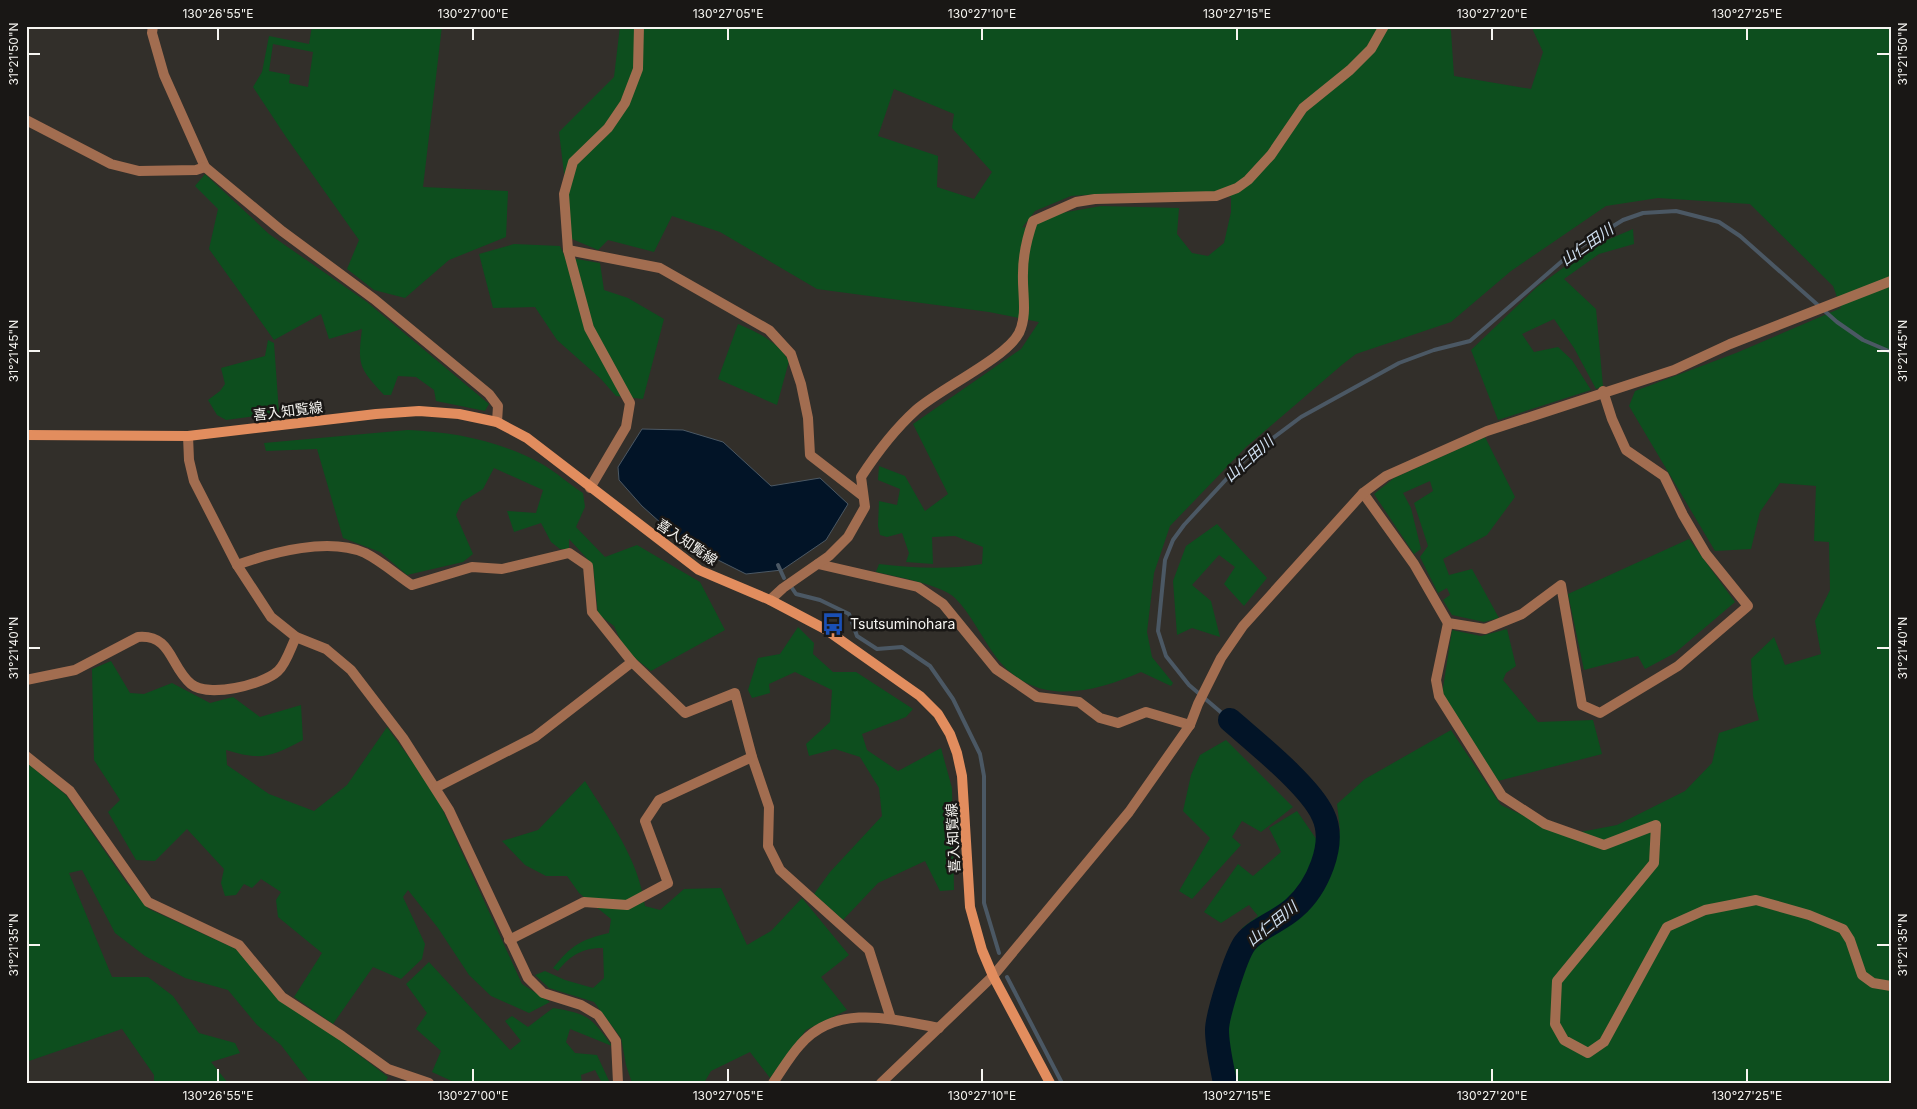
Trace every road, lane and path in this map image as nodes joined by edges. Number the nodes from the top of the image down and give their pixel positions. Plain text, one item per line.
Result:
1 (153, 26) edge
2 (639, 26) edge
3 (1384, 26) edge
4 (26, 120) edge
5 (205, 167) junction
6 (568, 250) junction
7 (1891, 281) edge
8 (1603, 391) junction
9 (497, 422) junction
10 (26, 435) edge
11 (188, 436) junction
12 (590, 488) junction
13 (1363, 493) junction
14 (863, 496) junction
15 (237, 564) junction
16 (818, 564) junction
17 (770, 600) junction
18 (1448, 623) junction
19 (296, 638) junction
20 (632, 662) junction
21 (26, 680) edge
22 (1190, 725) junction
23 (26, 756) edge
24 (752, 757) junction
25 (436, 787) junction
26 (509, 940) junction
27 (994, 976) junction
28 (1891, 986) edge
29 (891, 1019) junction
30 (939, 1028) junction
31 (429, 1083) edge
32 (618, 1083) edge
33 (773, 1083) edge
34 (881, 1083) edge
35 (1050, 1083) edge

1 - 5 street
2 - 6 street
3 - 14 street
4 - 5 street
5 - 9 street
6 - 12 street
6 - 14 street
7 - 8 street
8 - 13 street
8 - 18 street
9 - 11 main road, 喜入知覧線
9 - 12 main road, 喜入知覧線
10 - 11 main road, 喜入知覧線
11 - 15 street
12 - 17 main road, 喜入知覧線
13 - 18 street
13 - 22 street
14 - 16 street
15 - 19 street
15 - 20 street
16 - 17 street
16 - 22 street
17 - 27 main road, 喜入知覧線
18 - 28 street
19 - 21 street
19 - 25 street
20 - 24 street
20 - 25 street
22 - 27 street
23 - 31 street
24 - 26 street
24 - 29 street
25 - 26 street
26 - 32 street
27 - 30 street
27 - 35 main road, 喜入知覧線
29 - 30 street
29 - 33 street
30 - 34 street

